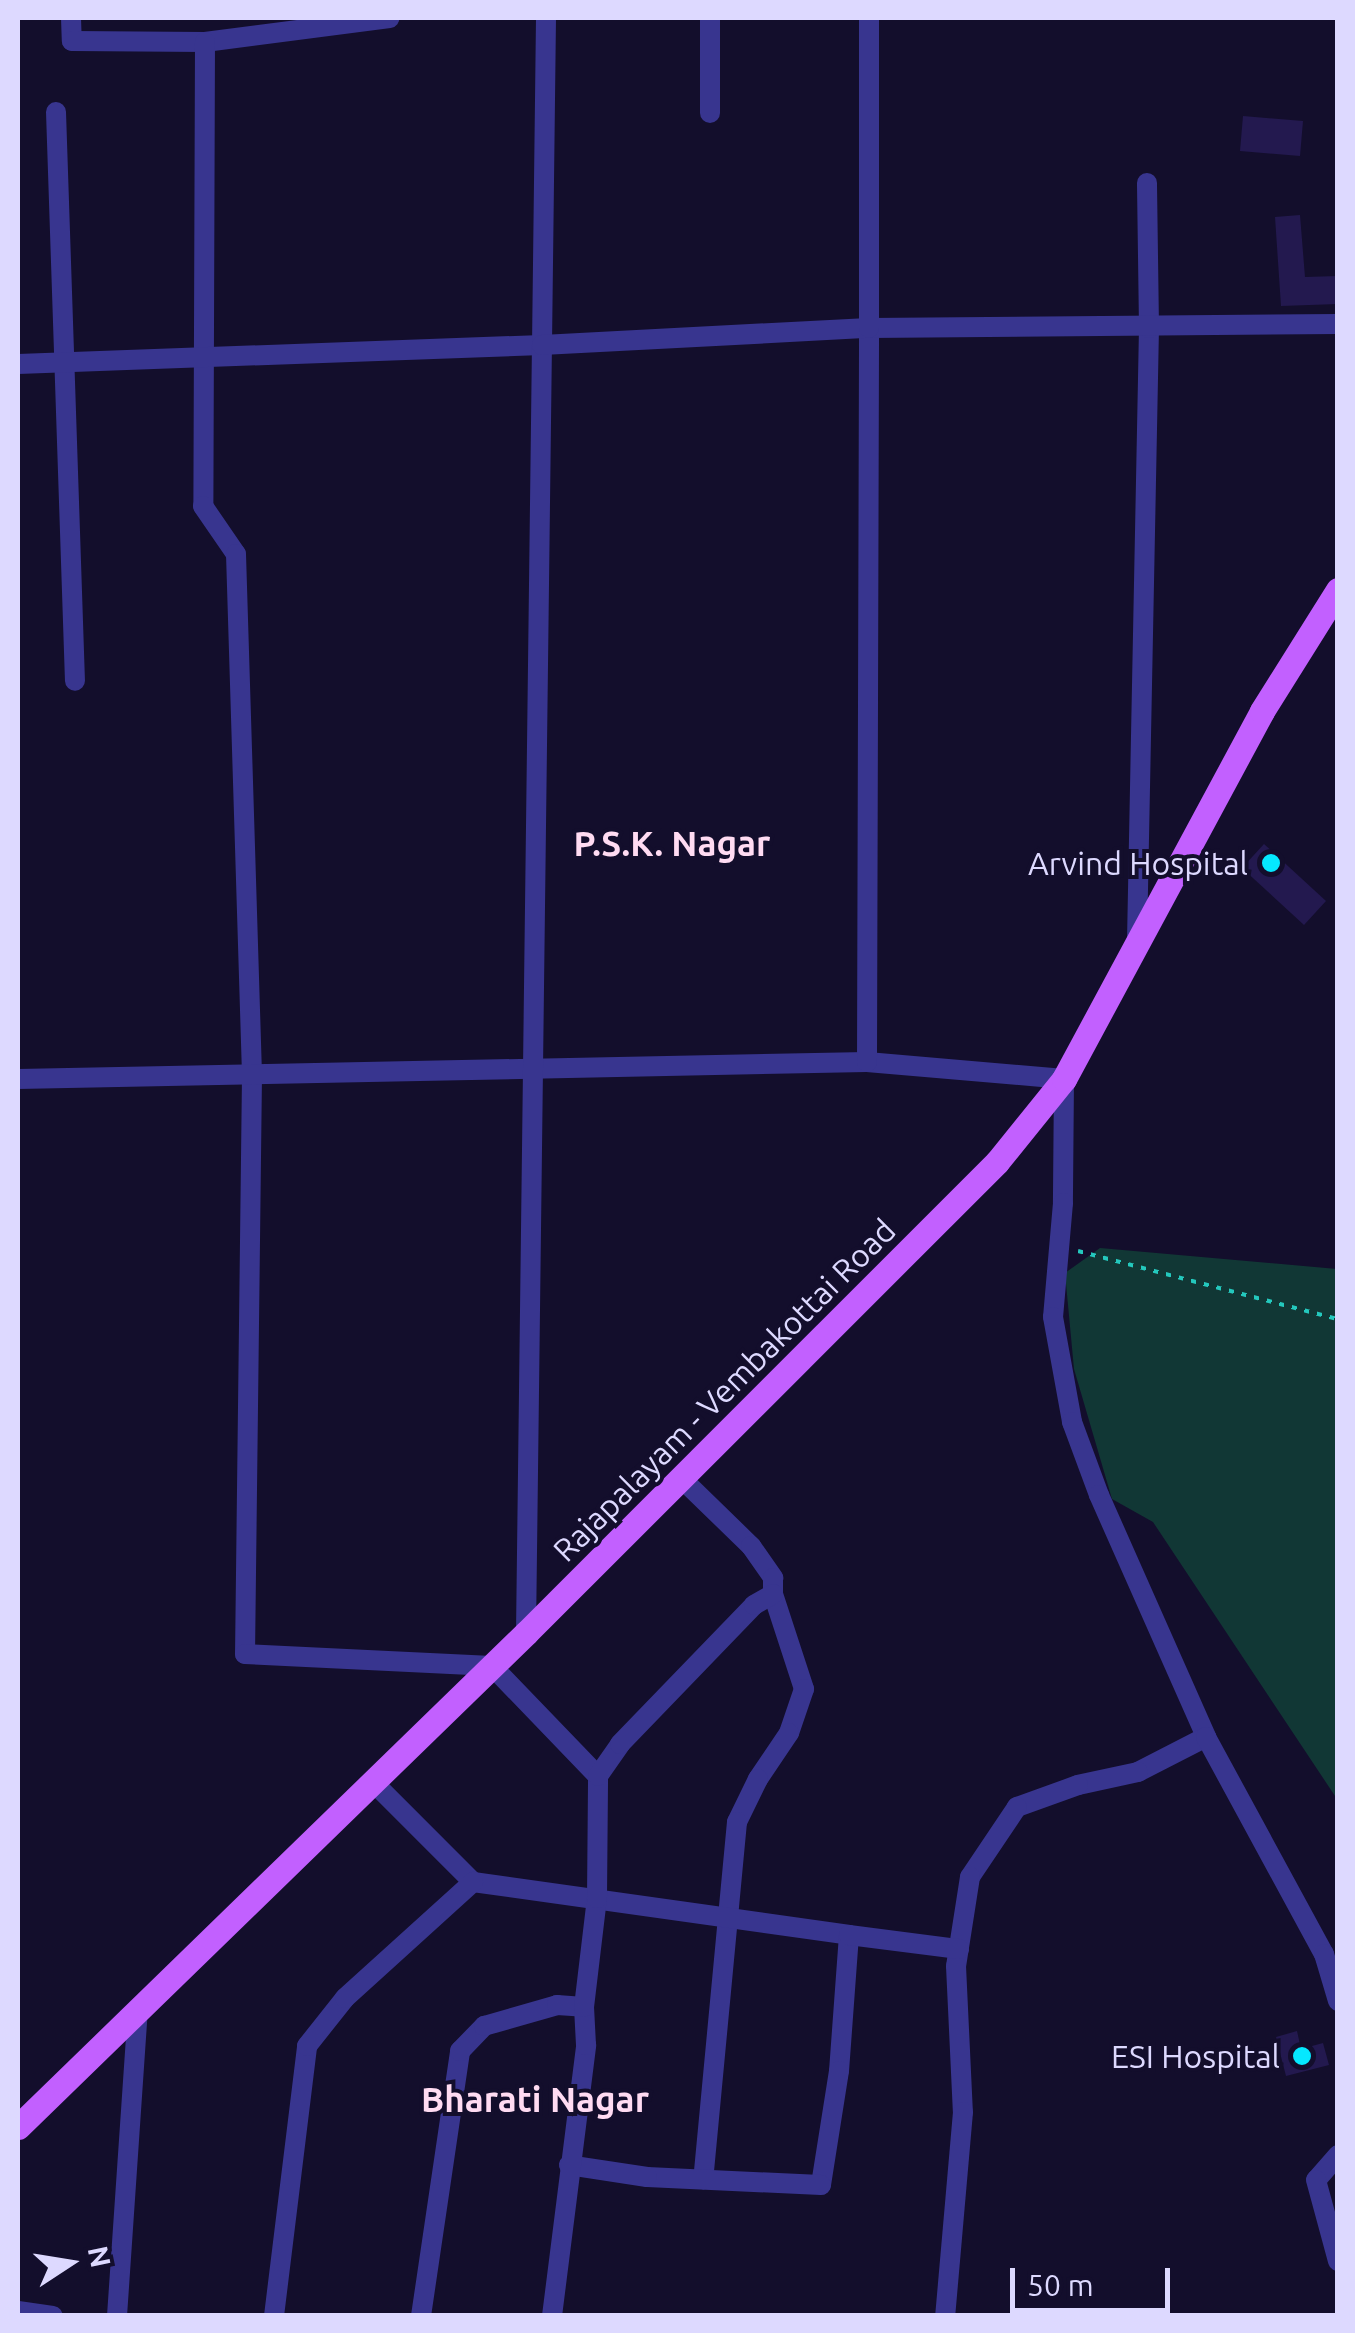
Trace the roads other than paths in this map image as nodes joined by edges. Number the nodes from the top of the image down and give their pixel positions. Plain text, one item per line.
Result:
1 (71, 18) edge
2 (379, 18) edge
3 (546, 18) edge
4 (710, 18) edge
5 (869, 18) edge
6 (205, 42) junction
7 (56, 112) dead end
8 (710, 113) dead end
9 (1147, 183) dead end
10 (1338, 324) edge
11 (868, 328) junction
12 (1149, 328) junction
13 (542, 345) junction
14 (204, 355) junction
15 (72, 361) junction
16 (18, 364) edge
17 (1337, 594) edge
18 (75, 680) dead end
19 (1137, 944) junction
20 (867, 1062) junction
21 (536, 1071) junction
22 (252, 1075) junction
23 (1064, 1078) junction
24 (18, 1079) edge
25 (681, 1478) junction
26 (773, 1594) junction
27 (526, 1634) junction
28 (492, 1666) junction
29 (1206, 1737) junction
30 (598, 1776) junction
31 (373, 1782) junction
32 (472, 1882) junction
33 (597, 1898) junction
34 (726, 1915) junction
35 (849, 1935) junction
36 (959, 1949) junction
37 (1338, 2001) edge
38 (584, 2007) junction
39 (138, 2012) junction
40 (18, 2128) edge
41 (1338, 2154) edge
42 (569, 2165) junction
43 (703, 2179) junction
44 (1338, 2261) edge
45 (18, 2311) edge
46 (53, 2316) edge
47 (117, 2316) edge
48 (274, 2316) edge
49 (422, 2316) edge
50 (552, 2316) edge
51 (945, 2316) edge

1 - 6 street
2 - 6 street
3 - 13 street
4 - 8 street
5 - 11 street
6 - 14 street
7 - 15 street
9 - 12 street
10 - 12 street
11 - 12 street
11 - 13 street
11 - 20 street
12 - 19 street
13 - 14 street
13 - 21 street
14 - 15 street
14 - 22 street
15 - 16 street
15 - 18 street
17 - 19 main road, Rajapalayam - Vembakottai Road
19 - 23 main road, Rajapalayam - Vembakottai Road
20 - 21 street
20 - 23 street
21 - 22 street
21 - 27 street
22 - 24 street
22 - 28 street
23 - 25 main road, Rajapalayam - Vembakottai Road
23 - 29 street
25 - 26 street
25 - 27 main road, Rajapalayam - Vembakottai Road
26 - 30 street
26 - 34 street
27 - 28 main road, Rajapalayam - Vembakottai Road
28 - 30 street
28 - 31 main road, Rajapalayam - Vembakottai Road
29 - 36 street
29 - 37 street
30 - 33 street
31 - 32 street
31 - 39 main road, Rajapalayam - Vembakottai Road
32 - 33 street
32 - 48 street
33 - 34 street
33 - 38 street
34 - 35 street
34 - 43 street
35 - 36 street
35 - 43 street
36 - 51 street
38 - 42 street
38 - 49 street
39 - 40 main road, Rajapalayam - Vembakottai Road
39 - 47 street
41 - 44 street
42 - 43 street
42 - 50 street
45 - 46 street

